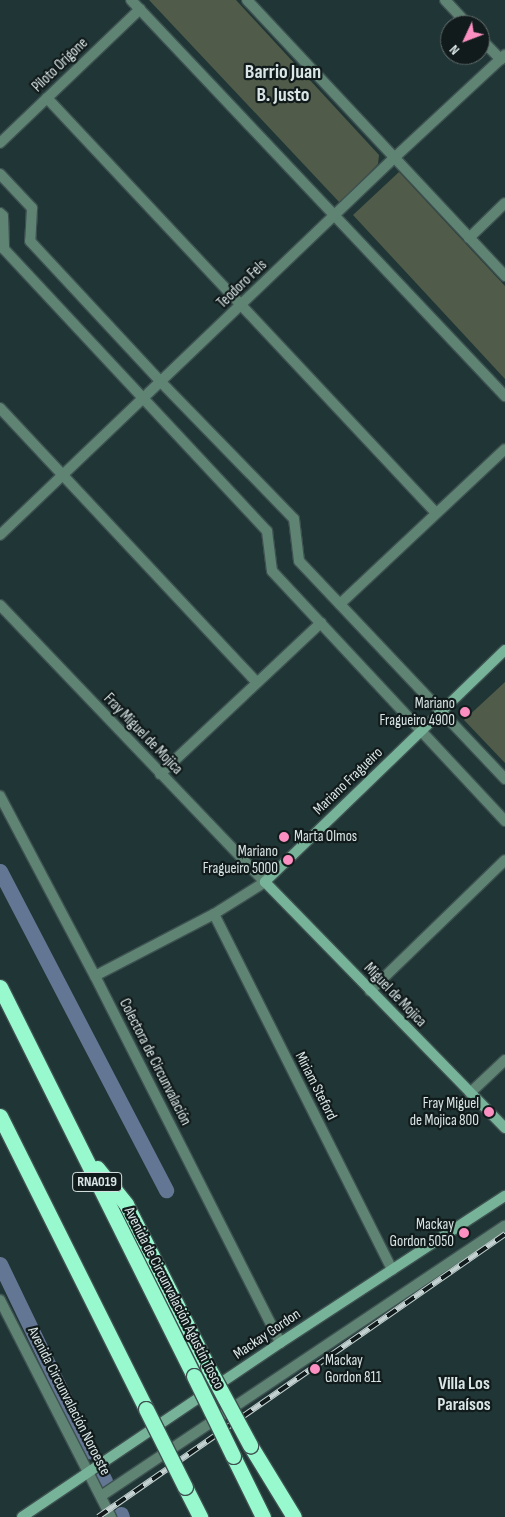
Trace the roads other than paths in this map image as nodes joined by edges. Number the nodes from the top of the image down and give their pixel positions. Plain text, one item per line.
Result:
1 (131, 0) edge
2 (247, 0) edge
3 (445, 0) edge
4 (140, 9) junction
5 (459, 15) edge
6 (490, 47) edge
7 (503, 58) edge
8 (47, 98) junction
9 (0, 143) edge
10 (393, 158) junction
11 (0, 174) edge
12 (505, 203) edge
13 (0, 213) edge
14 (334, 216) junction
15 (469, 238) junction
16 (505, 276) edge
17 (242, 305) junction
18 (160, 381) junction
19 (505, 396) edge
20 (142, 398) junction
21 (0, 408) edge
22 (505, 449) edge
23 (63, 475) junction
24 (436, 513) junction
25 (0, 535) edge
26 (340, 604) junction
27 (0, 605) edge
28 (321, 623) junction
29 (505, 650) edge
30 (257, 683) junction
31 (440, 711) junction
32 (421, 731) junction
33 (160, 774) junction
34 (505, 779) edge
35 (0, 796) edge
36 (505, 821) edge
37 (505, 860) edge
38 (265, 882) junction
39 (214, 914) junction
40 (95, 976) junction
41 (0, 987) edge
42 (370, 990) junction
43 (505, 1060) edge
44 (470, 1093) junction
45 (0, 1116) edge
46 (505, 1128) edge
47 (78, 1144) junction
48 (505, 1196) edge
49 (505, 1226) edge
50 (392, 1270) junction
51 (0, 1300) edge
52 (280, 1342) junction
53 (89, 1473) junction
54 (101, 1496) junction
55 (22, 1517) edge
56 (111, 1517) edge
57 (200, 1517) edge
58 (263, 1517) edge
59 (294, 1517) edge

1 - 4 street
2 - 10 street
3 - 5 street
4 - 8 street, Piloto Origone
4 - 14 street
6 - 7 street
7 - 10 street, Teodoro Fels
8 - 9 street, Piloto Origone
8 - 17 street
10 - 14 street, Teodoro Fels
10 - 15 street
11 - 18 street
12 - 15 street
13 - 20 street
14 - 17 street, Teodoro Fels
14 - 19 street
15 - 16 street
17 - 18 street, Teodoro Fels
17 - 24 street
18 - 20 street, Teodoro Fels
18 - 26 street
20 - 23 street, Teodoro Fels
20 - 28 street
21 - 23 street
22 - 24 street
23 - 25 street, Teodoro Fels
23 - 30 street
24 - 26 street
26 - 31 street
27 - 33 street, Fray Miguel de Mojica
28 - 30 street
28 - 32 street
29 - 31 main road, Mariano Fragueiro
30 - 33 street
31 - 32 main road, Mariano Fragueiro
31 - 34 street
32 - 36 street
32 - 38 main road, Mariano Fragueiro
33 - 38 street, Fray Miguel de Mojica
35 - 40 street, Colectora de Circunvalación
37 - 42 street
38 - 39 street, Mariano Fragueiro
38 - 42 main road, Miguel de Mojica
39 - 40 street, Mariano Fragueiro
39 - 50 street, Miriam Steford
40 - 52 street, Colectora de Circunvalación
41 - 47 highway, Avenida de Circunvalación Agustín Tosco / RNA019
42 - 44 main road, Miguel de Mojica
43 - 44 street
44 - 46 main road, Miguel de Mojica
45 - 57 highway, bridge
47 - 58 highway, Avenida de Circunvalación Agustín Tosco / RNA019, bridge
47 - 59 highway, bridge
48 - 50 main road, Mackay Gordon
49 - 54 street
50 - 52 main road, Mackay Gordon
51 - 53 street, Avenida Circunvalación Noroeste
52 - 53 main road, Mackay Gordon
53 - 54 street, Avenida Circunvalación Noroeste
53 - 55 main road, Mackay Gordon
54 - 56 street, Avenida Circunvalación Noroeste

